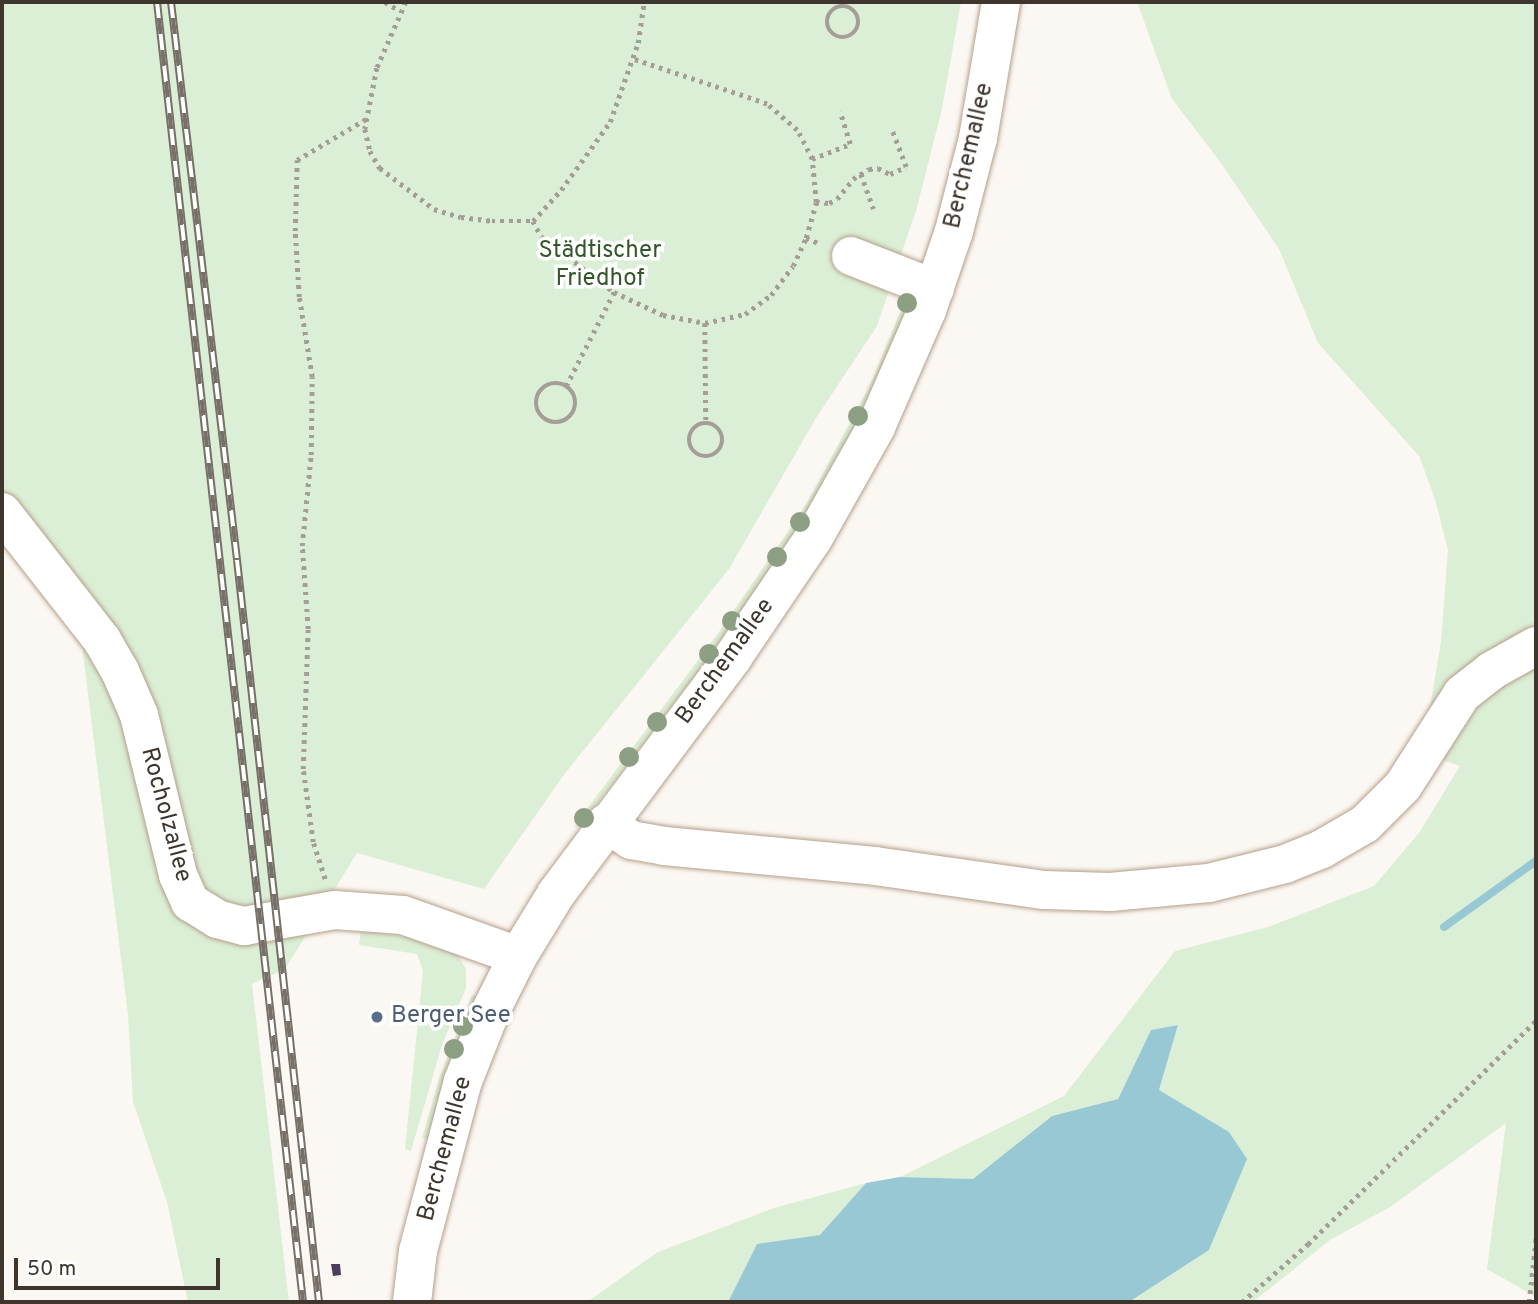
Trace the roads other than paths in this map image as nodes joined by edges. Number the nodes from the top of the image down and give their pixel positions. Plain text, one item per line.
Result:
1 (1001, 2) edge
2 (851, 256) dead end
3 (935, 289) junction
4 (2, 512) edge
5 (1536, 646) edge
6 (606, 823) junction
7 (518, 956) junction
8 (412, 1302) edge

1 - 3 street, Berchemallee
2 - 3 street
3 - 6 street, Berchemallee
4 - 7 street, Rocholzallee
5 - 6 street
6 - 7 street, Berchemallee
7 - 8 street, Berchemallee

